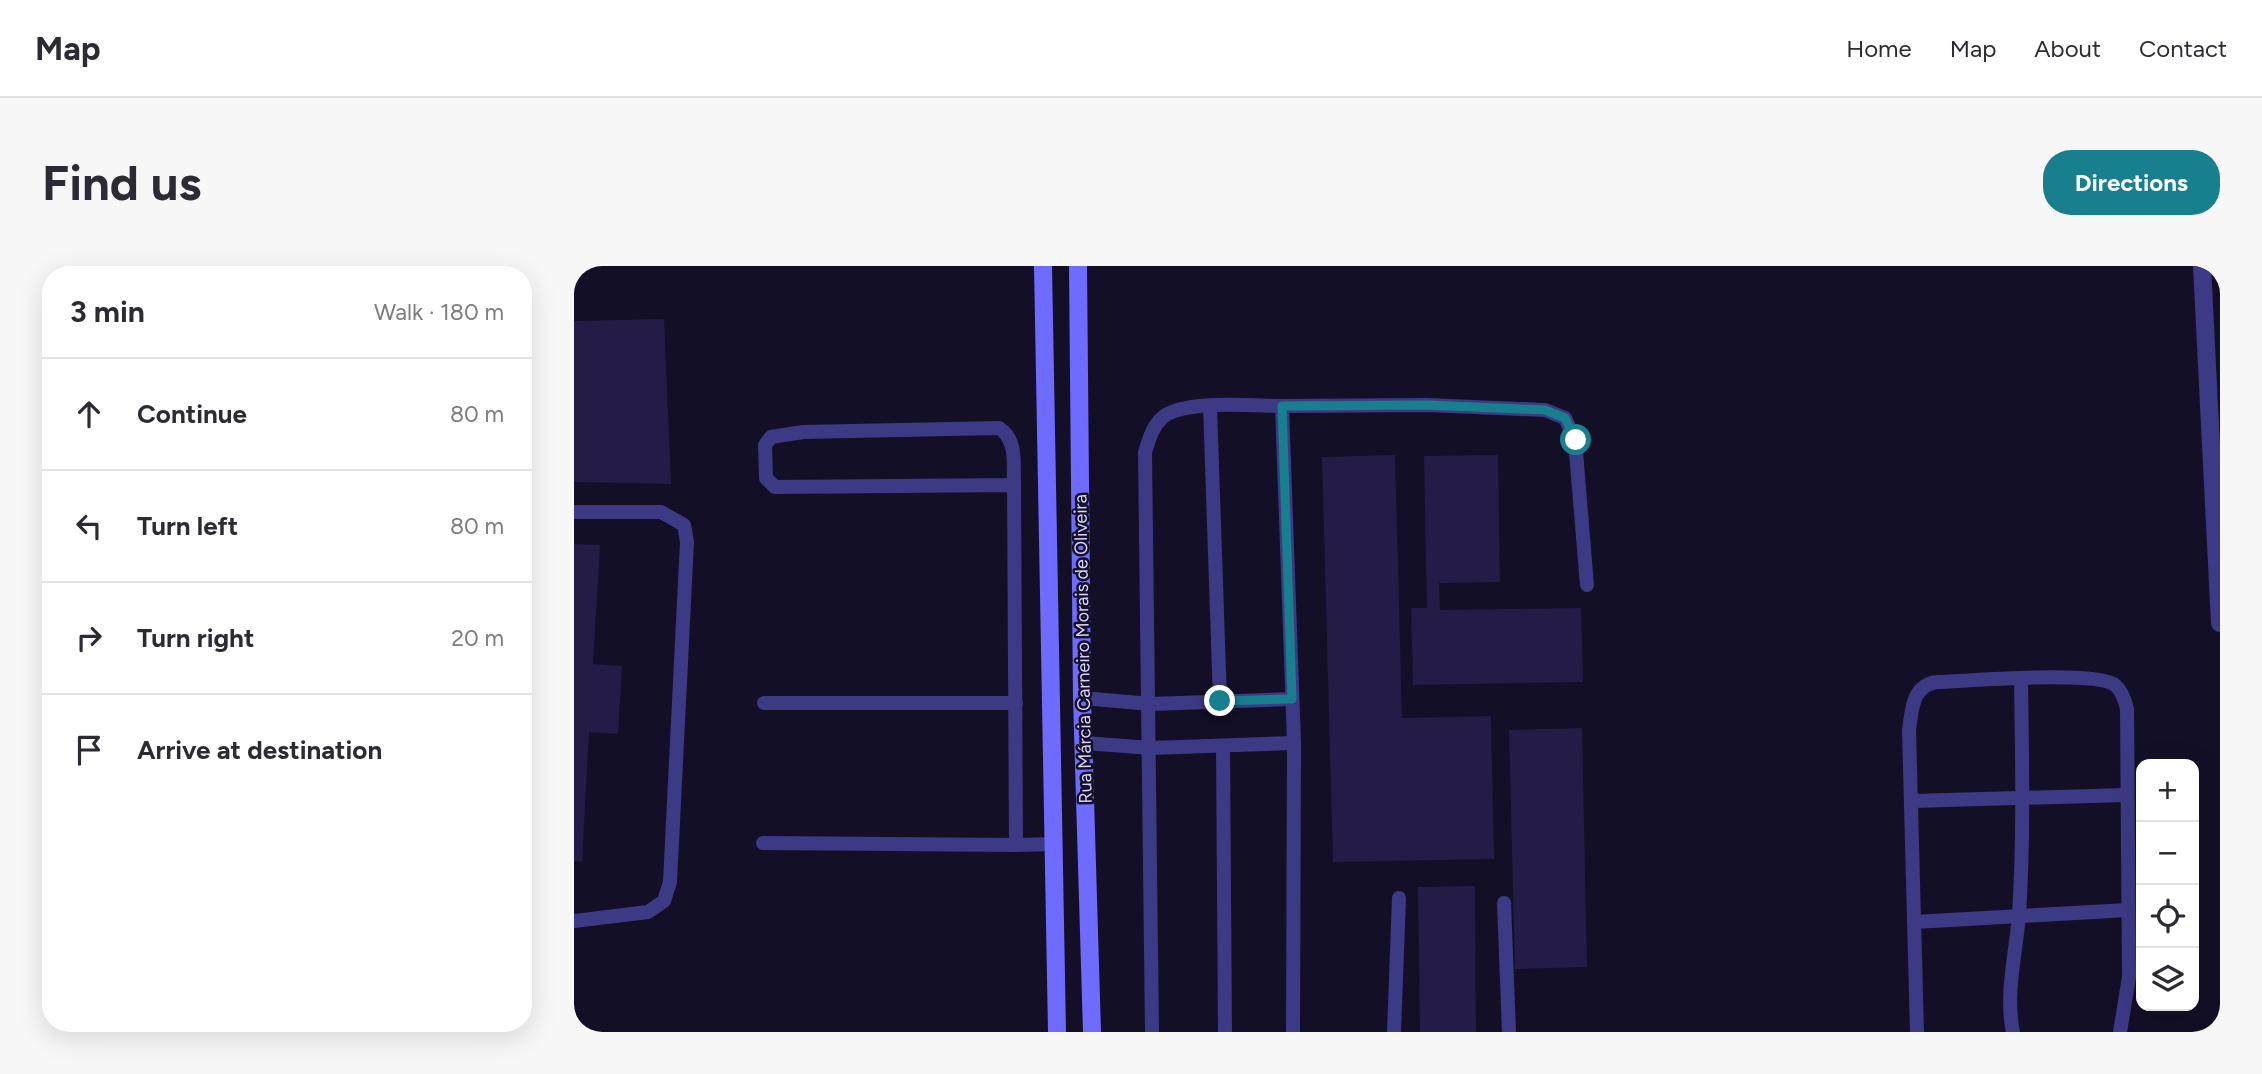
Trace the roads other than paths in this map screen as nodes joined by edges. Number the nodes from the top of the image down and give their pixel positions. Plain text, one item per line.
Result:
1 (1043, 266) edge
2 (1078, 266) edge
3 (2202, 266) edge
4 (1210, 406) junction
5 (1282, 406) junction
6 (2215, 459) edge
7 (1014, 485) junction
8 (574, 512) edge
9 (1587, 585) dead end
10 (2220, 617) edge
11 (2220, 623) edge
12 (2021, 679) junction
13 (1082, 698) junction
14 (1292, 699) junction
15 (1220, 701) junction
16 (764, 703) dead end
17 (1016, 703) junction
18 (1151, 704) junction
19 (1085, 743) junction
20 (1294, 743) junction
21 (1223, 747) junction
22 (1151, 748) junction
23 (2127, 794) junction
24 (2022, 796) junction
25 (1912, 801) junction
26 (763, 843) dead end
27 (1053, 844) junction
28 (1016, 845) junction
29 (1399, 898) dead end
30 (1504, 903) dead end
31 (2128, 910) junction
32 (2019, 914) junction
33 (574, 921) edge
34 (1914, 922) junction
35 (1057, 1032) edge
36 (1092, 1032) edge
37 (1152, 1032) edge
38 (1224, 1032) edge
39 (1293, 1032) edge
40 (1394, 1032) edge
41 (1509, 1032) edge
42 (1917, 1032) edge
43 (2013, 1032) edge
44 (2120, 1032) edge

1 - 27 street, Rua Márcia Carneiro Morais de Oliveira
2 - 13 street, Rua Márcia Carneiro Morais de Oliveira
3 - 6 street
4 - 5 lane
4 - 15 lane
4 - 18 lane
5 - 9 lane
5 - 14 lane
6 - 10 street
7 - 7 lane
7 - 17 lane
8 - 33 lane
10 - 11 street
12 - 23 lane
12 - 24 lane
12 - 25 lane
13 - 18 lane
13 - 19 street, Rua Márcia Carneiro Morais de Oliveira
14 - 15 lane
14 - 20 lane
15 - 18 lane
16 - 17 lane
17 - 28 lane
18 - 22 lane
19 - 22 lane
19 - 36 street, Rua Márcia Carneiro Morais de Oliveira
20 - 21 lane
20 - 39 lane
21 - 22 lane
21 - 38 lane
22 - 37 lane
23 - 24 lane
23 - 31 lane
24 - 25 lane
24 - 32 lane
25 - 34 lane
26 - 28 lane
27 - 28 lane
27 - 35 street, Rua Márcia Carneiro Morais de Oliveira
29 - 40 lane
30 - 41 lane
31 - 32 lane
31 - 44 lane
32 - 34 lane
32 - 43 lane
34 - 42 lane

